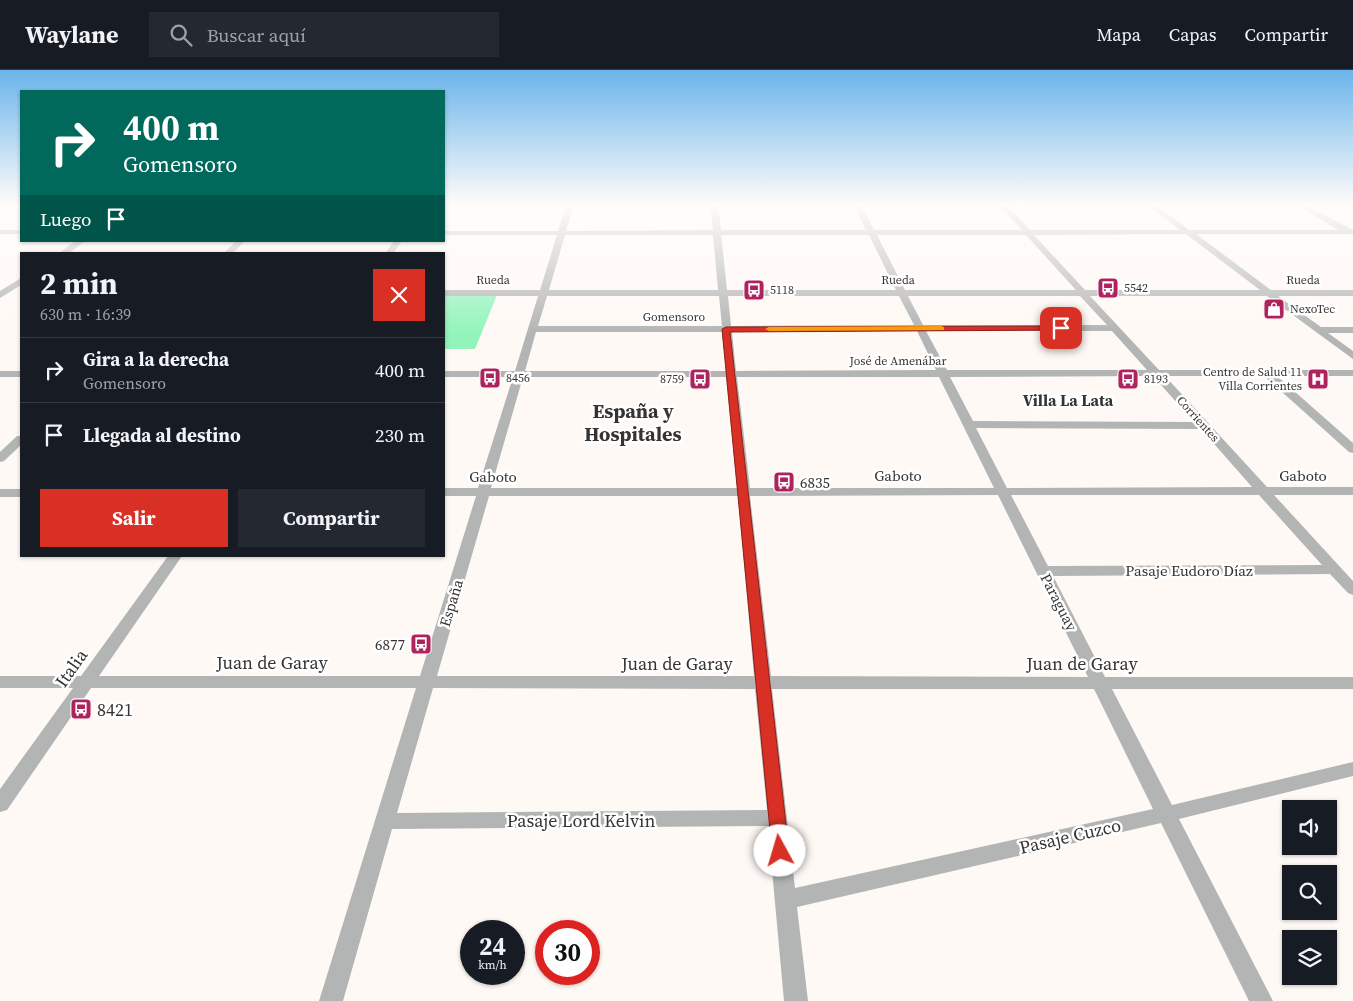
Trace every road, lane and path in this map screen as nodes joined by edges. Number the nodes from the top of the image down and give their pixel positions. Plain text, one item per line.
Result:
1 (557, 247) edge
2 (718, 247) edge
3 (879, 247) edge
4 (1042, 247) edge
5 (1208, 247) edge
6 (20, 282) edge
7 (1268, 292) junction
8 (1353, 292) edge
9 (20, 293) edge
10 (445, 293) edge
11 (544, 293) junction
12 (723, 293) junction
13 (902, 293) junction
14 (1083, 293) junction
15 (1, 294) edge
16 (1115, 328) junction
17 (533, 329) junction
18 (726, 329) junction
19 (921, 329) junction
20 (1318, 330) junction
21 (1353, 330) edge
22 (1353, 356) edge
23 (1266, 373) junction
24 (1353, 373) edge
25 (0, 374) edge
26 (20, 374) edge
27 (445, 374) edge
28 (519, 374) junction
29 (731, 374) junction
30 (943, 374) junction
31 (1156, 374) junction
32 (969, 424) junction
33 (1204, 426) junction
34 (20, 440) edge
35 (1353, 450) edge
36 (0, 458) edge
37 (1263, 491) junction
38 (1353, 491) edge
39 (445, 492) edge
40 (484, 492) junction
41 (743, 492) junction
42 (1003, 492) junction
43 (0, 493) edge
44 (20, 493) edge
45 (174, 557) edge
46 (1334, 569) junction
47 (1043, 571) junction
48 (1353, 590) edge
49 (0, 682) edge
50 (86, 682) junction
51 (426, 682) junction
52 (763, 683) junction
53 (1099, 683) junction
54 (1353, 683) edge
55 (1353, 769) edge
56 (0, 804) edge
57 (1166, 814) junction
58 (777, 818) junction
59 (385, 821) junction
60 (785, 900) junction
61 (331, 1001) edge
62 (796, 1001) edge
63 (1261, 1001) edge

1 - 11 street, España
2 - 12 street
3 - 13 street, Paraguay
4 - 14 street, Corrientes
5 - 7 street
6 - 15 street
7 - 8 street, Rueda
7 - 14 street, Rueda
7 - 20 street
9 - 15 street
10 - 11 street, Rueda
11 - 12 street, Rueda
11 - 17 street, España
12 - 13 street, Rueda
12 - 18 street
13 - 14 street, Rueda
13 - 19 street, Paraguay
14 - 16 street, Corrientes
16 - 19 street, Gomensoro
16 - 31 street, Corrientes
17 - 18 street, Gomensoro
17 - 28 street, España
18 - 19 street, Gomensoro
18 - 29 street
19 - 30 street, Paraguay
20 - 21 street
20 - 22 street
23 - 24 street, José de Amenábar
23 - 31 street, José de Amenábar
23 - 35 street
25 - 26 street
27 - 28 street, José de Amenábar
28 - 29 street, José de Amenábar
28 - 40 street, España
29 - 30 street, José de Amenábar
29 - 41 street
30 - 31 street, José de Amenábar
30 - 32 street, Paraguay
31 - 33 street, Corrientes
32 - 33 street
32 - 42 street, Paraguay
33 - 37 street, Corrientes
34 - 36 street
37 - 38 street, Gaboto
37 - 42 street, Gaboto
37 - 46 street, Corrientes
39 - 40 street, Gaboto
40 - 41 street, Gaboto
40 - 51 street, España
41 - 42 street, Gaboto
41 - 52 street
42 - 47 street, Paraguay
43 - 44 street
45 - 50 street, Italia
46 - 47 street, Pasaje Eudoro Díaz
46 - 48 street, Corrientes
47 - 53 street, Paraguay
49 - 50 street, Juan de Garay
50 - 51 street, Juan de Garay
50 - 56 street, Italia
51 - 52 street, Juan de Garay
51 - 59 street, España
52 - 53 street, Juan de Garay
52 - 58 street
53 - 54 street, Juan de Garay
53 - 57 street, Paraguay
55 - 57 street, Pasaje Cuzco
57 - 60 street, Pasaje Cuzco
57 - 63 street, Paraguay
58 - 59 street, Pasaje Lord Kelvin
58 - 60 street
59 - 61 street, España
60 - 62 street

